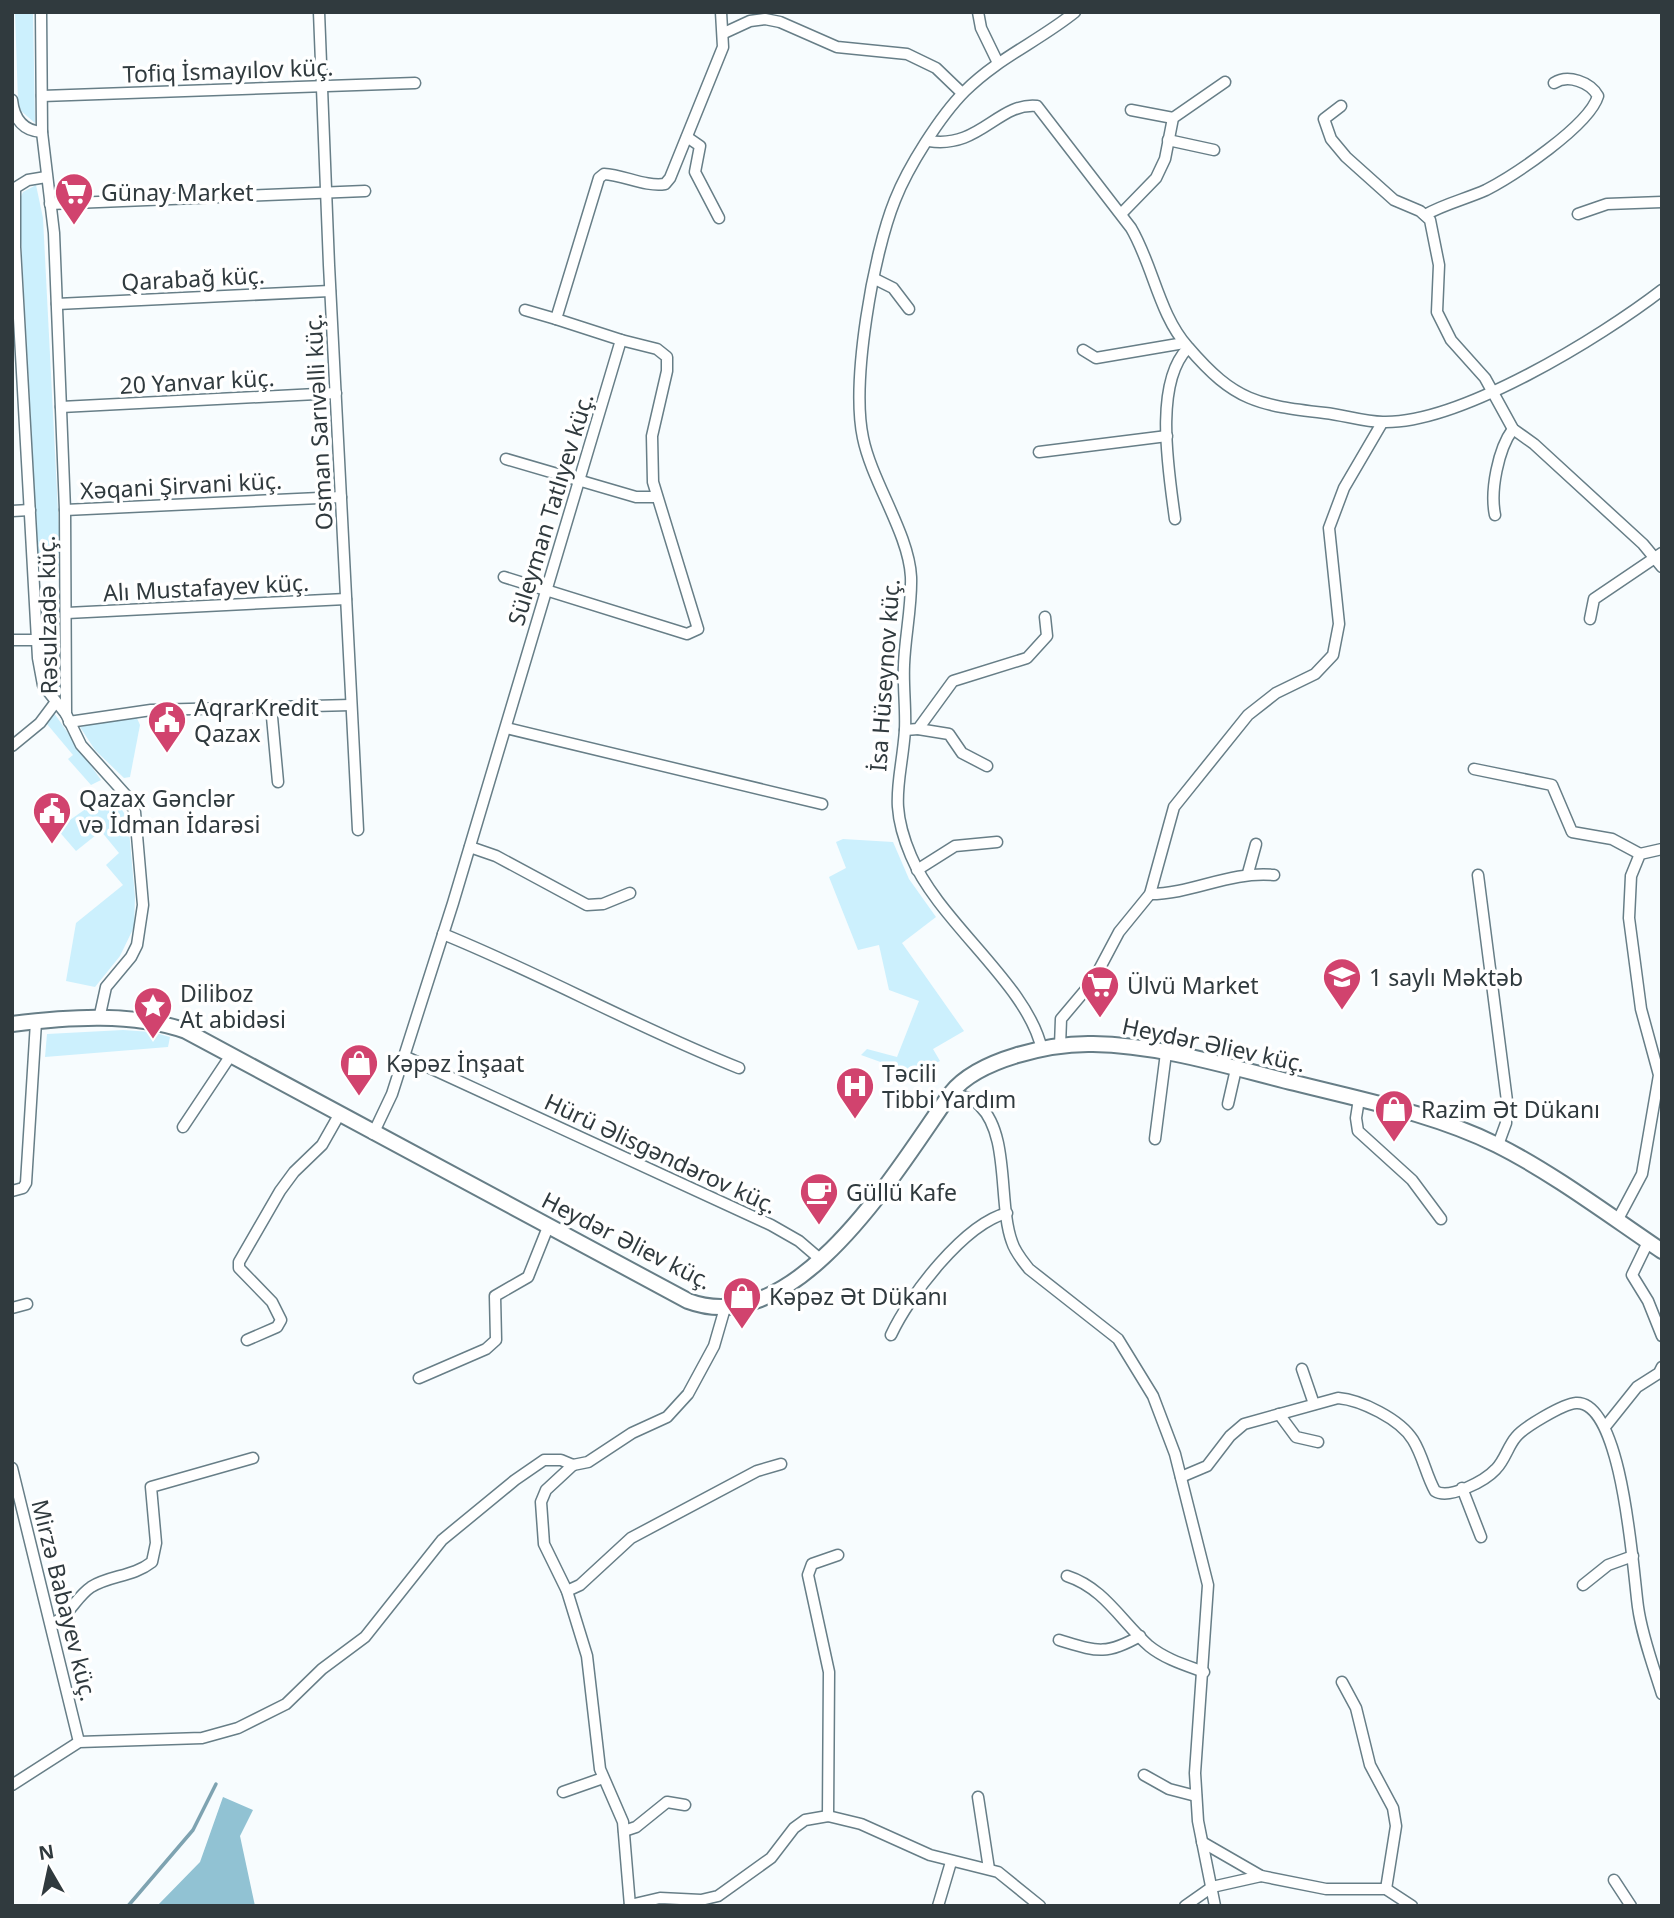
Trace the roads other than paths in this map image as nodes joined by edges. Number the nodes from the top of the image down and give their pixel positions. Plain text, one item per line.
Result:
1 (41, 12) edge
2 (320, 12) edge
3 (721, 12) edge
4 (978, 12) edge
5 (1074, 12) edge
6 (724, 33) junction
7 (998, 63) junction
8 (1225, 82) dead end
9 (415, 83) dead end
10 (1554, 83) dead end
11 (322, 86) junction
12 (962, 93) junction
13 (42, 96) junction
14 (12, 102) edge
15 (1341, 106) dead end
16 (1130, 110) dead end
17 (1172, 118) junction
18 (42, 132) junction
19 (687, 137) junction
20 (1168, 140) junction
21 (929, 141) junction
22 (1214, 150) dead end
23 (46, 177) junction
24 (365, 191) dead end
25 (326, 192) junction
26 (1662, 202) edge
27 (50, 204) junction
28 (13, 206) edge
29 (1121, 214) junction
30 (1578, 214) dead end
31 (1425, 215) junction
32 (719, 218) dead end
33 (875, 279) junction
34 (1662, 290) edge
35 (330, 291) junction
36 (57, 304) junction
37 (15, 307) edge
38 (909, 309) dead end
39 (525, 310) dead end
40 (556, 319) junction
41 (621, 340) junction
42 (1186, 345) junction
43 (1083, 349) dead end
44 (1493, 391) junction
45 (336, 393) junction
46 (61, 407) junction
47 (18, 410) edge
48 (1382, 423) junction
49 (1513, 429) junction
50 (1167, 436) junction
51 (1039, 452) dead end
52 (506, 459) dead end
53 (579, 480) junction
54 (341, 497) junction
55 (656, 497) junction
56 (30, 510) junction
57 (65, 510) junction
58 (12, 511) edge
59 (1495, 515) dead end
60 (1175, 519) dead end
61 (1658, 555) edge
62 (1662, 567) edge
63 (504, 577) dead end
64 (547, 589) junction
65 (346, 599) junction
66 (67, 613) junction
67 (1045, 617) dead end
68 (1590, 619) dead end
69 (12, 640) edge
70 (37, 640) junction
71 (55, 703) junction
72 (351, 705) junction
73 (271, 706) junction
74 (68, 718) junction
75 (506, 727) junction
76 (918, 729) junction
77 (905, 730) junction
78 (12, 746) edge
79 (987, 766) dead end
80 (1474, 769) dead end
81 (278, 782) dead end
82 (822, 804) dead end
83 (358, 830) dead end
84 (997, 842) dead end
85 (1256, 844) dead end
86 (470, 847) junction
87 (1662, 849) edge
88 (1640, 854) junction
89 (918, 870) junction
90 (1248, 873) junction
91 (1274, 875) dead end
92 (1478, 875) dead end
93 (630, 893) dead end
94 (1150, 894) junction
95 (443, 934) junction
96 (99, 1019) junction
97 (36, 1022) junction
98 (12, 1024) edge
99 (1060, 1046) junction
100 (1042, 1050) junction
101 (1166, 1053) junction
102 (231, 1055) junction
103 (404, 1056) junction
104 (739, 1068) dead end
105 (1236, 1069) junction
106 (951, 1093) junction
107 (1359, 1099) junction
108 (1228, 1104) dead end
109 (339, 1115) junction
110 (183, 1127) dead end
111 (373, 1134) junction
112 (1155, 1139) dead end
113 (1498, 1145) junction
114 (12, 1191) edge
115 (1007, 1213) junction
116 (1441, 1219) dead end
117 (1617, 1221) junction
118 (548, 1227) junction
119 (1648, 1242) junction
120 (1662, 1251) edge
121 (820, 1259) junction
122 (27, 1304) dead end
123 (12, 1308) edge
124 (724, 1308) junction
125 (891, 1335) dead end
126 (1662, 1336) edge
127 (247, 1340) dead end
128 (1662, 1367) edge
129 (1302, 1369) dead end
130 (419, 1378) dead end
131 (1314, 1404) junction
132 (1279, 1414) junction
133 (1605, 1427) junction
134 (1318, 1442) dead end
135 (253, 1458) dead end
136 (781, 1464) dead end
137 (573, 1465) junction
138 (12, 1468) edge
139 (1181, 1477) junction
140 (1462, 1488) junction
141 (1481, 1537) dead end
142 (838, 1555) dead end
143 (1633, 1556) junction
144 (1067, 1576) dead end
145 (1583, 1585) dead end
146 (567, 1591) junction
147 (51, 1624) junction
148 (1140, 1636) junction
149 (1059, 1640) dead end
150 (1204, 1672) junction
151 (1342, 1682) dead end
152 (1662, 1694) edge
153 (79, 1742) junction
154 (1144, 1775) dead end
155 (603, 1778) junction
156 (12, 1785) edge
157 (563, 1792) dead end
158 (1196, 1796) junction
159 (978, 1797) dead end
160 (685, 1805) dead end
161 (828, 1816) junction
162 (624, 1831) junction
163 (1202, 1842) junction
164 (951, 1862) junction
165 (989, 1869) junction
166 (1261, 1876) junction
167 (1614, 1880) dead end
168 (1212, 1887) junction
169 (1386, 1889) junction
170 (630, 1905) edge
171 (937, 1906) edge
172 (1040, 1906) edge
173 (1185, 1906) edge
174 (1215, 1906) edge
175 (1412, 1906) edge
176 (1632, 1906) edge

1 - 13 street
2 - 11 street, Osman Sarıvəlli küç.
3 - 6 street
4 - 7 street
5 - 7 street, İsa Hüseynov küç.
6 - 12 street
6 - 19 street
7 - 12 street, İsa Hüseynov küç.
8 - 17 street
9 - 11 street, Tofiq İsmayılov küç.
10 - 31 street
11 - 13 street, Tofiq İsmayılov küç.
11 - 25 street, Osman Sarıvəlli küç.
12 - 21 street, İsa Hüseynov küç.
13 - 18 street
14 - 18 street
15 - 31 street
16 - 17 street
17 - 20 street
18 - 23 street, Rəsulzadə küç.
19 - 32 street
19 - 40 street
20 - 22 street
20 - 29 street
21 - 29 street
21 - 33 street, İsa Hüseynov küç.
23 - 27 street, Rəsulzadə küç.
23 - 28 street
24 - 25 street
25 - 27 street
25 - 35 street, Osman Sarıvəlli küç.
26 - 30 street
27 - 36 street, Rəsulzadə küç.
28 - 37 street
29 - 42 street
31 - 44 street
33 - 38 street
33 - 77 street, İsa Hüseynov küç.
34 - 44 street
35 - 36 street, Qarabağ küç.
35 - 45 street, Osman Sarıvəlli küç.
36 - 46 street, Rəsulzadə küç.
37 - 47 street
39 - 40 street
40 - 41 street
41 - 53 street, Süleyman Tatlıyev küç.
41 - 55 street
42 - 43 street
42 - 48 street
42 - 50 street
44 - 48 street
44 - 49 street
45 - 46 street, 20 Yanvar küç.
45 - 54 street, Osman Sarıvəlli küç.
46 - 57 street, Rəsulzadə küç.
47 - 56 street
48 - 94 street
49 - 59 street
49 - 61 street
50 - 51 street
50 - 60 street
52 - 53 street
53 - 55 street
53 - 64 street, Süleyman Tatlıyev küç.
54 - 57 street, Xəqani Şirvani küç.
54 - 65 street, Osman Sarıvəlli küç.
55 - 64 street
56 - 58 street
56 - 70 street
57 - 66 street, Rəsulzadə küç.
61 - 62 street
61 - 68 street
63 - 64 street
64 - 75 street, Süleyman Tatlıyev küç.
65 - 66 street, Alı Mustafayev küç.
65 - 72 street, Osman Sarıvəlli küç.
66 - 74 street, Rəsulzadə küç.
67 - 76 street
69 - 70 street
70 - 71 street
71 - 74 street
71 - 78 street
72 - 73 street
72 - 83 street, Osman Sarıvəlli küç.
73 - 74 street
73 - 81 street
74 - 96 street, Rəsulzadə küç.
75 - 82 street
75 - 86 street, Süleyman Tatlıyev küç.
76 - 77 street
76 - 79 street
77 - 89 street, İsa Hüseynov küç.
80 - 88 street
84 - 89 street
85 - 90 street
86 - 93 street
86 - 95 street, Süleyman Tatlıyev küç.
87 - 88 street
88 - 117 street
89 - 100 street, İsa Hüseynov küç.
90 - 91 street
90 - 94 street
92 - 113 street
94 - 99 street
95 - 103 street, Süleyman Tatlıyev küç.
95 - 104 street
96 - 97 main road, Heydər Əliev küç.
96 - 102 main road, Heydər Əliev küç.
97 - 98 main road, Heydər Əliev küç.
97 - 114 street
99 - 100 main road, Heydər Əliev küç.
99 - 101 main road, Heydər Əliev küç.
100 - 106 main road, Heydər Əliev küç.
101 - 105 main road, Heydər Əliev küç.
101 - 112 street
102 - 109 main road, Heydər Əliev küç.
102 - 110 street
103 - 111 street, Süleyman Tatlıyev küç.
103 - 121 street, Hürü Əlisgəndərov küç.
105 - 107 main road, Heydər Əliev küç.
105 - 108 street
106 - 115 street
106 - 121 main road, Heydər Əliev küç.
107 - 113 main road, Heydər Əliev küç.
107 - 116 street
109 - 111 main road, Heydər Əliev küç.
109 - 127 street
111 - 118 main road, Heydər Əliev küç.
113 - 117 main road, Heydər Əliev küç.
115 - 125 street
115 - 139 street
117 - 119 main road, Heydər Əliev küç.
118 - 124 main road, Heydər Əliev küç.
118 - 130 street
119 - 120 main road, Heydər Əliev küç.
119 - 126 street
121 - 124 main road, Heydər Əliev küç.
122 - 123 street
124 - 137 street
128 - 133 street
129 - 131 street
131 - 132 street
131 - 140 street
132 - 134 street
132 - 139 street
133 - 140 street
133 - 143 street
135 - 147 street
136 - 146 street
137 - 146 street
137 - 153 street
138 - 147 street, Mirzə Babayev küç.
139 - 150 street
140 - 141 street
142 - 161 street
143 - 145 street
143 - 152 street
144 - 148 street
146 - 155 street
147 - 153 street, Mirzə Babayev küç.
148 - 149 street
148 - 150 street
150 - 158 street
151 - 169 street
153 - 156 street
154 - 158 street
155 - 157 street
155 - 162 street
158 - 163 street
159 - 165 street
160 - 162 street
161 - 164 street
161 - 170 street
162 - 170 street
163 - 166 street
163 - 168 street
164 - 165 street
164 - 171 street
165 - 172 street
166 - 168 street
166 - 169 street
167 - 176 street
168 - 173 street
168 - 174 street
169 - 175 street

